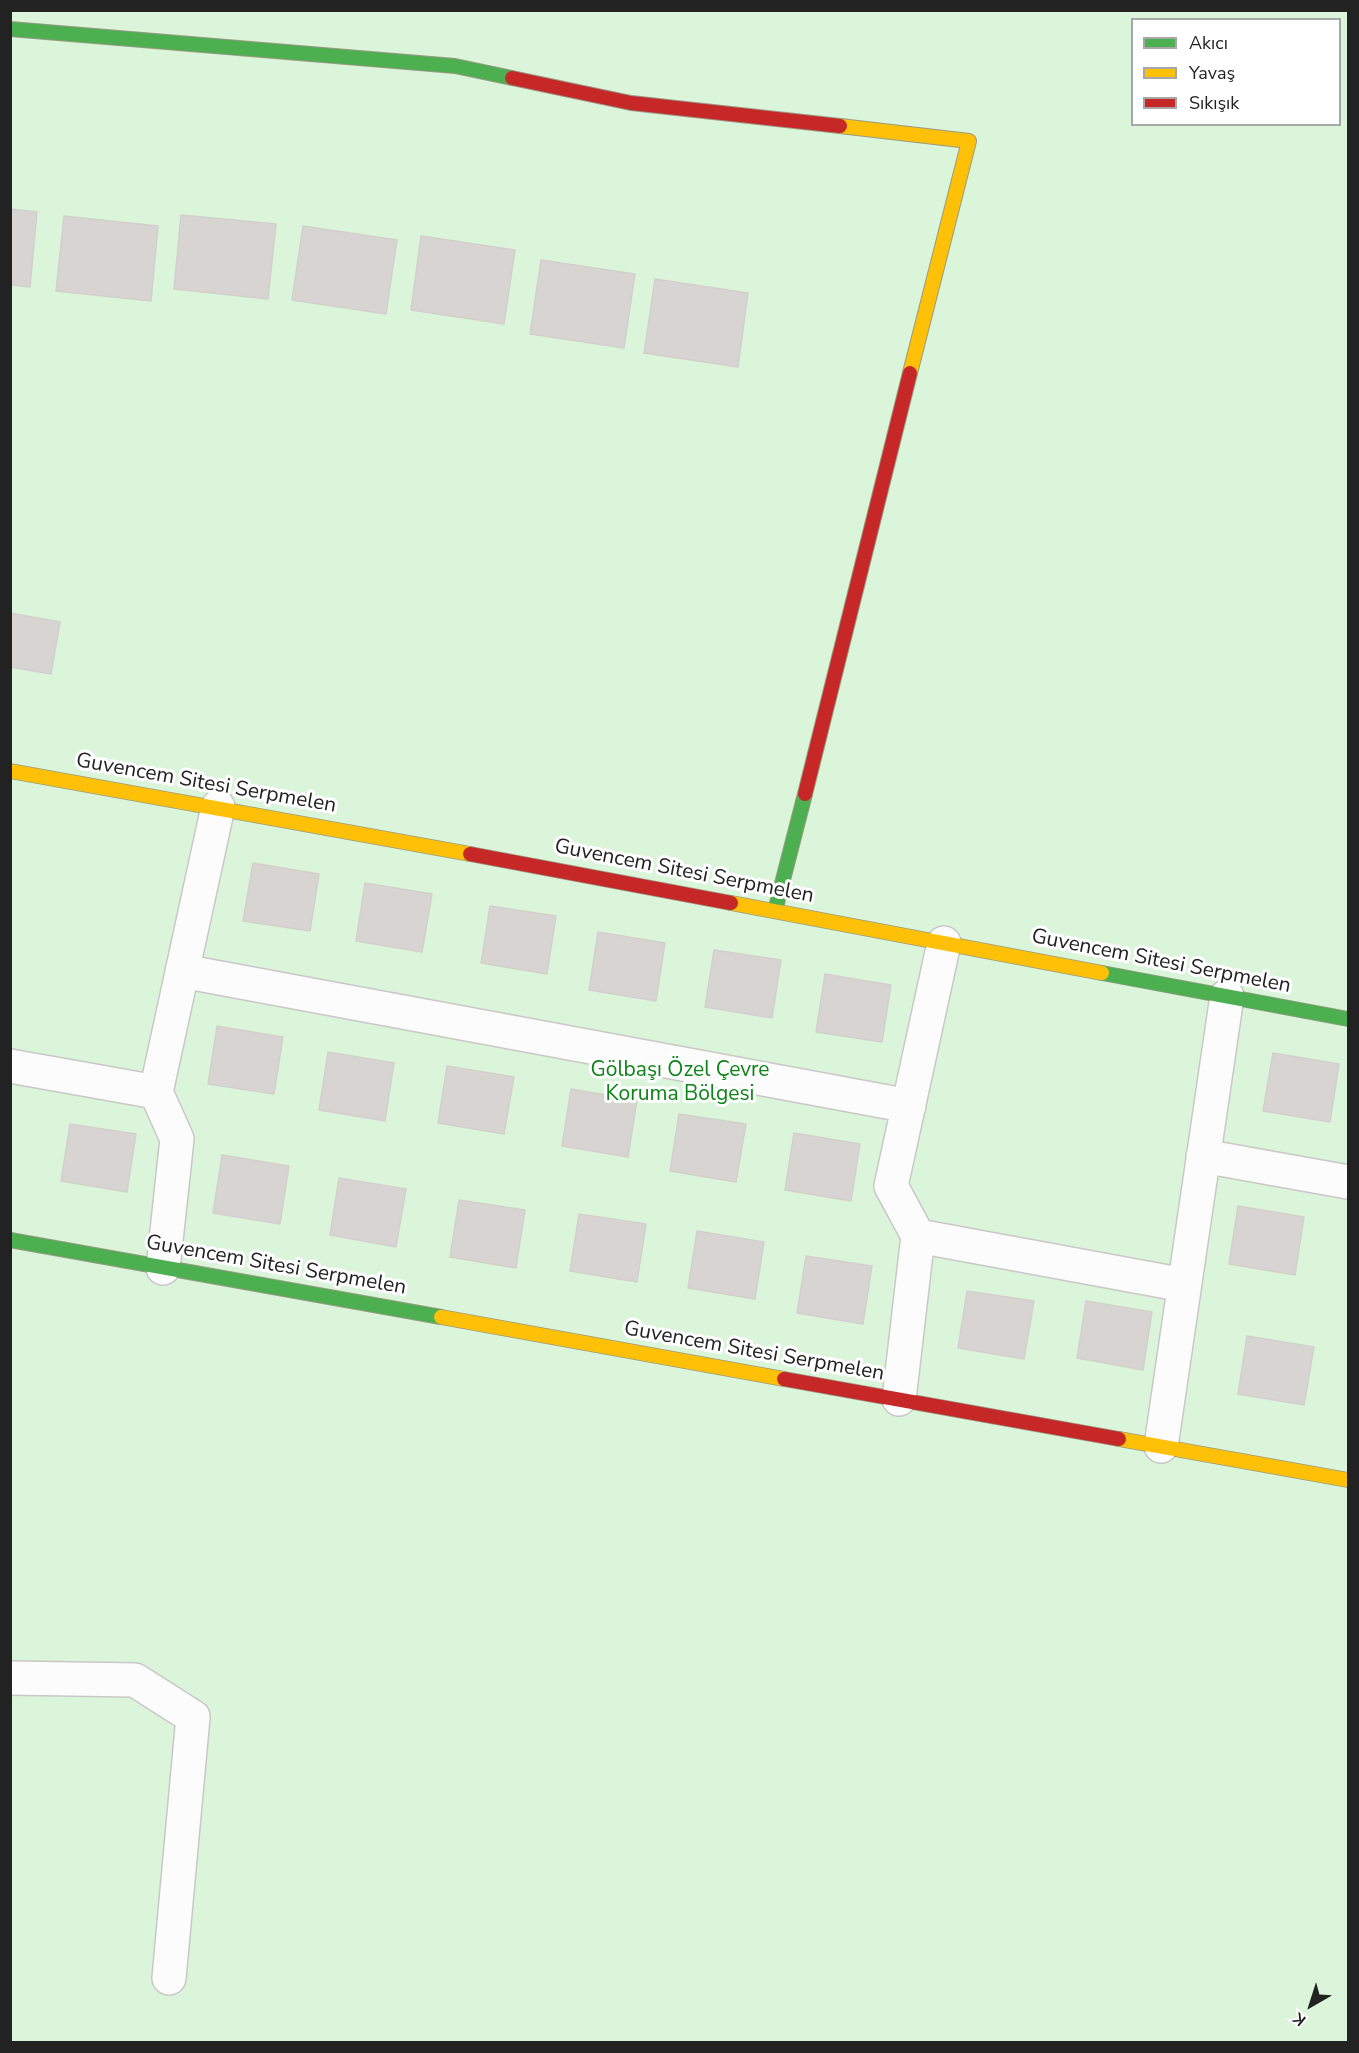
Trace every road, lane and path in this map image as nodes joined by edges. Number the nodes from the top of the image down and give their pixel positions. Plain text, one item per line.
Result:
1 (10, 29) edge
2 (10, 771) edge
3 (218, 807) junction
4 (775, 911) junction
5 (944, 943) junction
6 (182, 971) junction
7 (1227, 996) junction
8 (1348, 1018) edge
9 (10, 1066) edge
10 (156, 1092) junction
11 (909, 1106) junction
12 (1203, 1156) junction
13 (1348, 1182) edge
14 (918, 1236) junction
15 (10, 1240) edge
16 (163, 1268) junction
17 (1184, 1285) junction
18 (899, 1399) junction
19 (1161, 1446) junction
20 (1348, 1480) edge
21 (10, 1678) edge
22 (169, 1978) dead end

1 - 4 street
2 - 3 street, Guvencem Sitesi Serpmelen
3 - 4 street, Guvencem Sitesi Serpmelen
3 - 6 street
4 - 5 street, Guvencem Sitesi Serpmelen
5 - 7 street, Guvencem Sitesi Serpmelen
5 - 11 street
6 - 10 street
6 - 11 street
7 - 8 street, Guvencem Sitesi Serpmelen
7 - 12 street
9 - 10 street
10 - 16 street
11 - 14 street
12 - 13 street
12 - 17 street
14 - 17 street
14 - 18 street
15 - 16 street, Guvencem Sitesi Serpmelen
16 - 18 street, Guvencem Sitesi Serpmelen
17 - 19 street
18 - 19 street, Guvencem Sitesi Serpmelen
19 - 20 street, Guvencem Sitesi Serpmelen
21 - 22 street

